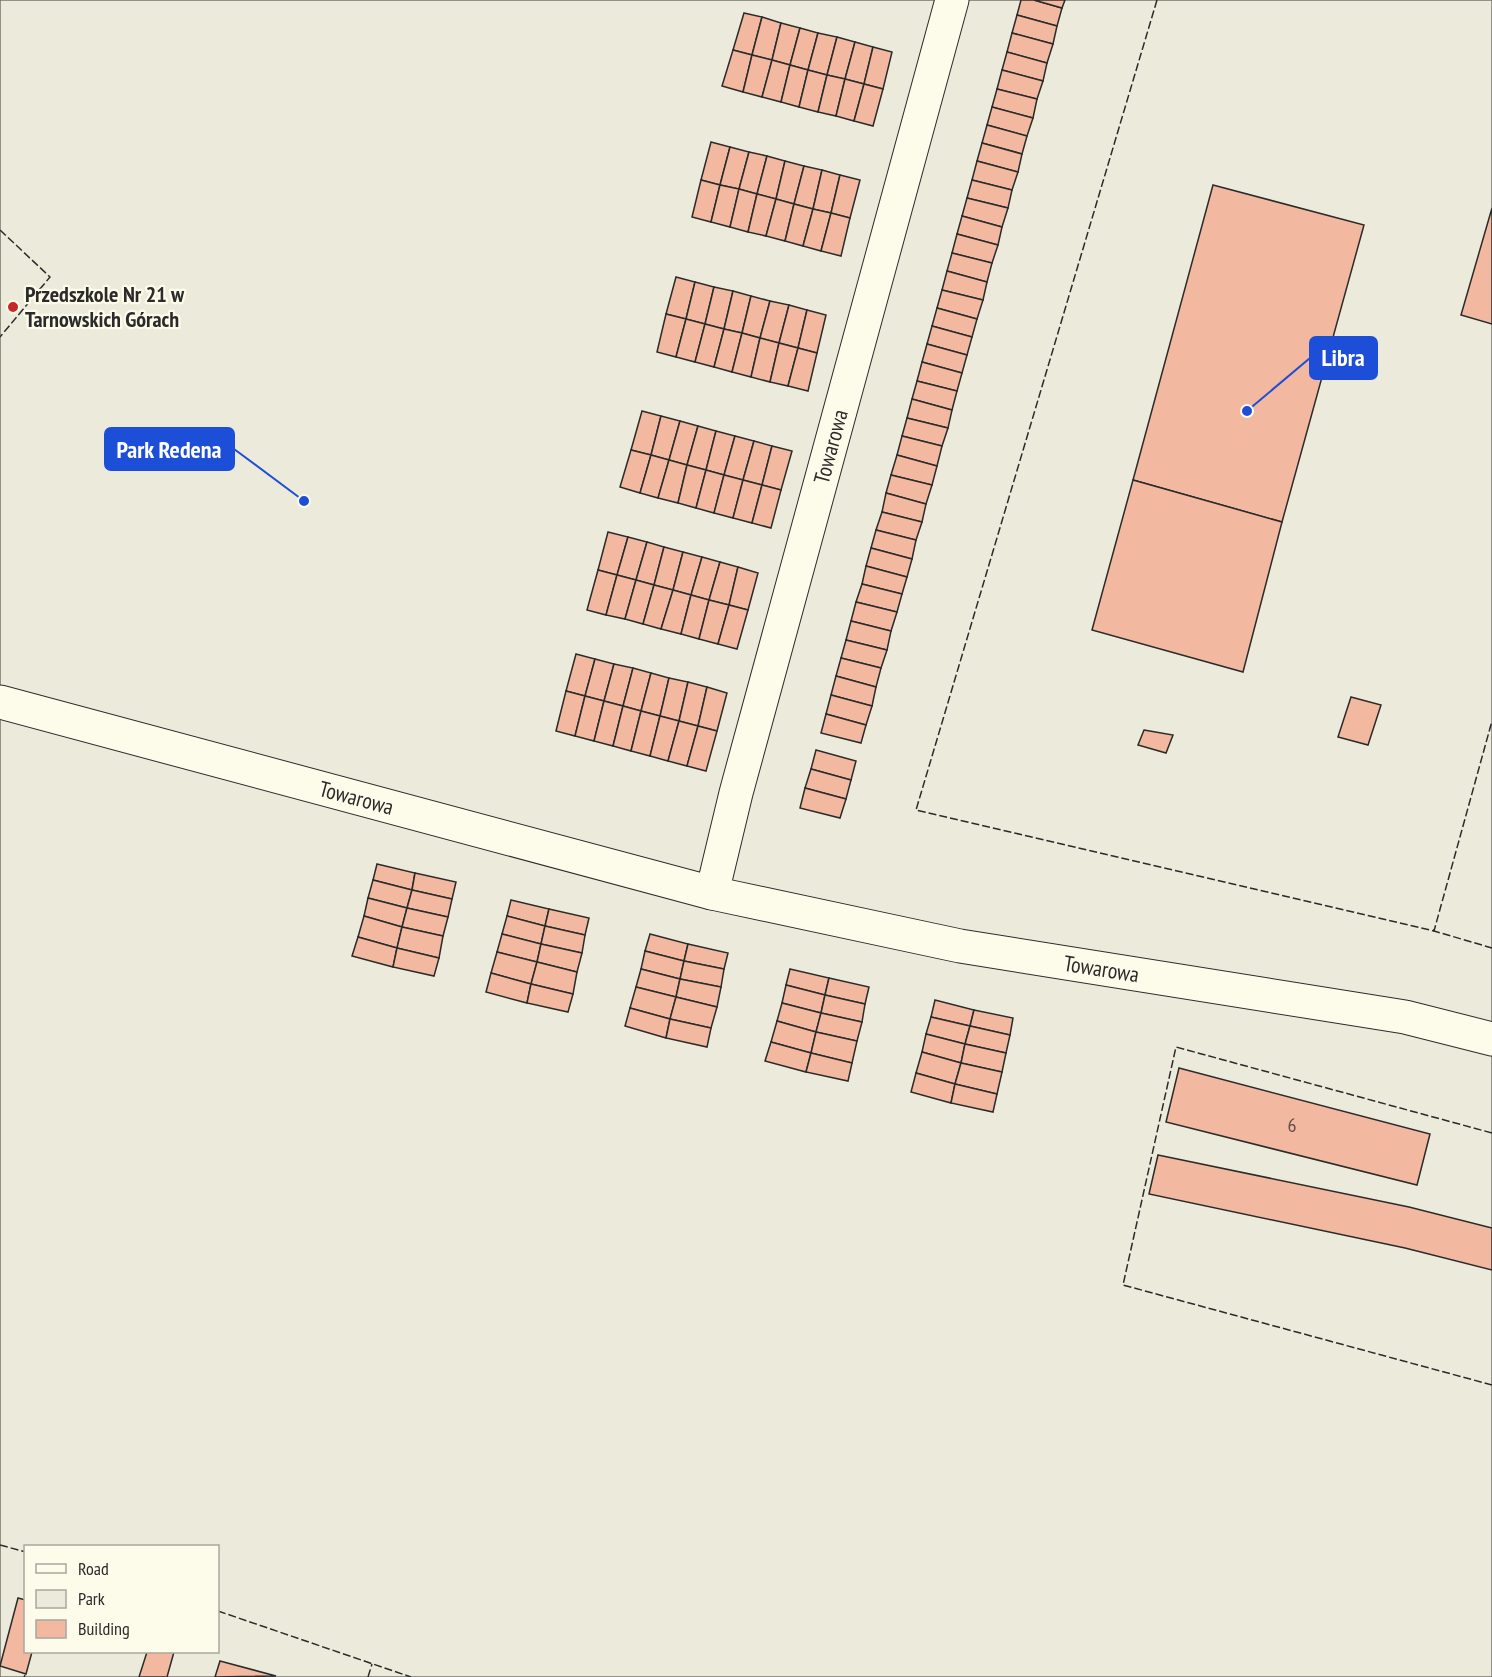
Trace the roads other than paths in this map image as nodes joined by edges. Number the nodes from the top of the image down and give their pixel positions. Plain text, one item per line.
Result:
1 (952, 0) edge
2 (0, 702) edge
3 (712, 893) junction
4 (1492, 1039) edge

1 - 3 street, Towarowa
2 - 3 street, Towarowa
3 - 4 street, Towarowa

